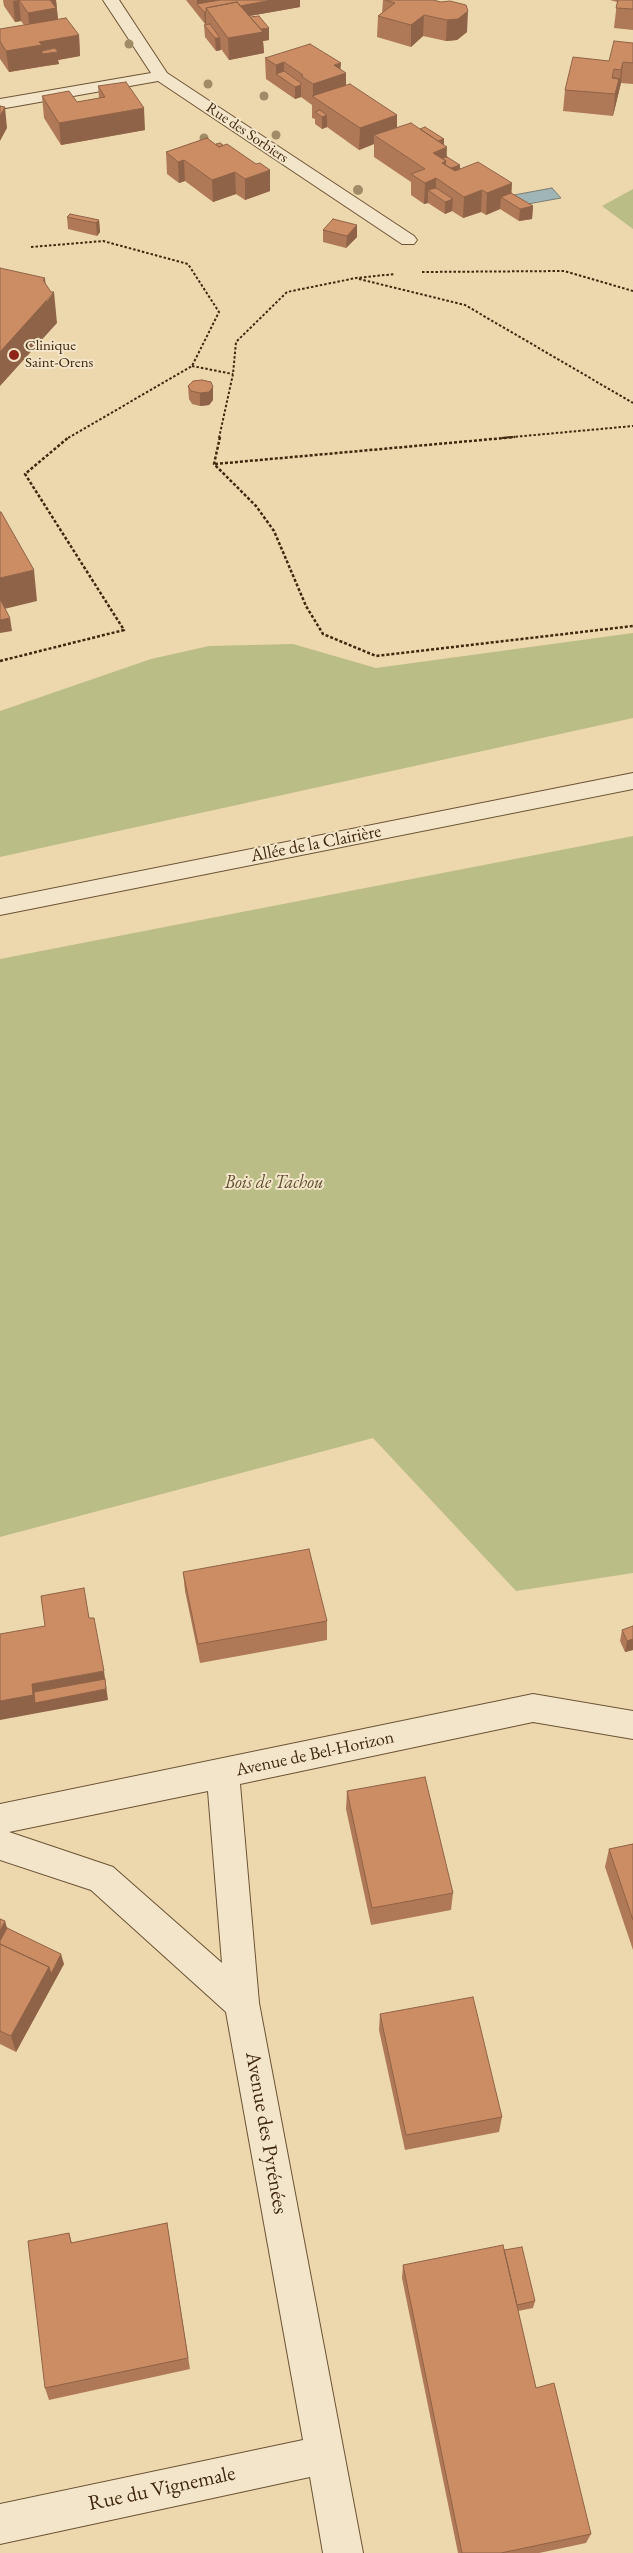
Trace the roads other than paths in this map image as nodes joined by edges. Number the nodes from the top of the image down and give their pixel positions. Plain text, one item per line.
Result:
1 (111, 0) edge
2 (161, 76) junction
3 (0, 104) edge
4 (408, 240) dead end
5 (633, 781) edge
6 (0, 907) edge
7 (633, 1725) edge
8 (224, 1773) junction
9 (0, 1819) edge
10 (0, 1845) edge
11 (242, 2003) junction
12 (325, 2454) junction
13 (0, 2524) edge
14 (343, 2553) edge

1 - 2 street, Rue des Sorbiers
2 - 3 street
2 - 4 street, Rue des Sorbiers
5 - 6 street, Allée de la Clairière
7 - 8 street, Avenue de Bel-Horizon
8 - 9 street
8 - 11 street, Avenue de Bel-Horizon
10 - 11 street
11 - 12 street, Avenue des Pyrénées
12 - 13 street, Rue du Vignemale
12 - 14 street, Avenue des Pyrénées

